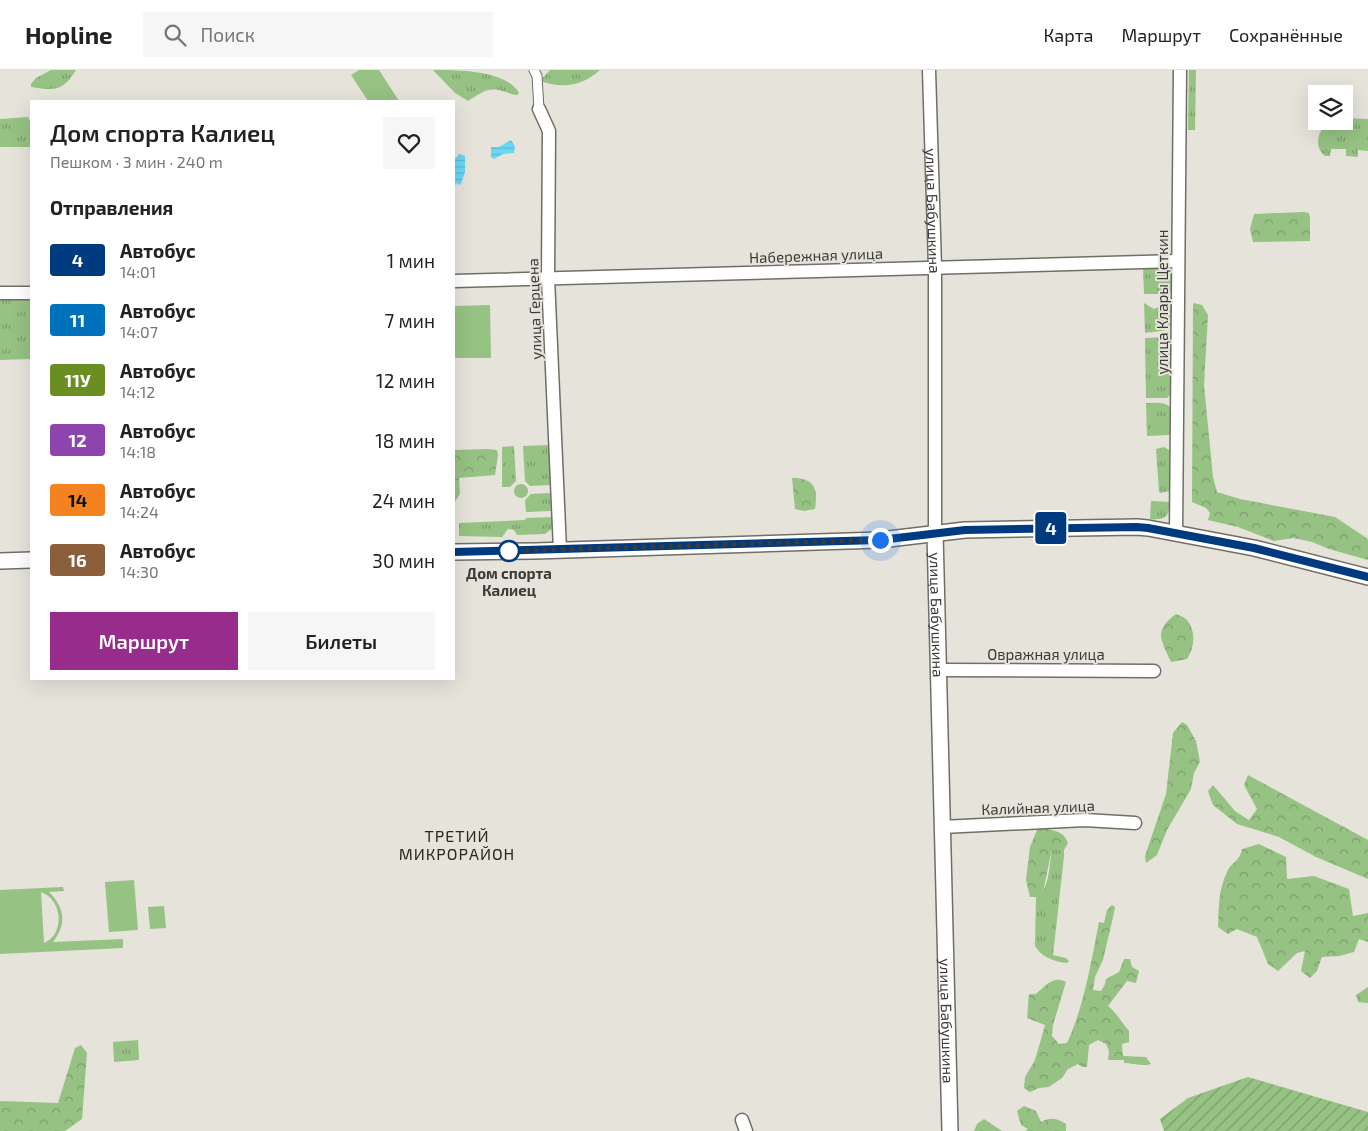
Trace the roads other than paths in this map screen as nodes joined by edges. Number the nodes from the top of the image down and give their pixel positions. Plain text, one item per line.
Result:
1 (534, 70) edge
2 (929, 70) edge
3 (1180, 70) edge
4 (539, 109) joint
5 (1178, 261) junction
6 (935, 268) junction
7 (548, 278) junction
8 (455, 281) edge
9 (30, 293) edge
10 (0, 294) edge
11 (935, 533) junction
12 (1176, 533) junction
13 (560, 550) junction
14 (455, 552) edge
15 (30, 560) edge
16 (0, 561) edge
17 (1368, 577) edge
18 (938, 670) junction
19 (1154, 671) dead end
20 (1136, 823) dead end
21 (942, 828) junction
22 (950, 1131) edge

1 - 4 street, улица Герцена
2 - 6 street, улица Бабушкина
3 - 5 street, улица Клары Цеткин
4 - 7 street, улица Герцена
5 - 6 street, Набережная улица
5 - 12 street, улица Клары Цеткин
6 - 7 street, Набережная улица
6 - 11 street, улица Бабушкина
7 - 8 street, Набережная улица
7 - 13 street, улица Герцена
9 - 10 street
11 - 12 street
11 - 13 street
11 - 18 street, улица Бабушкина
12 - 17 street
13 - 14 street
15 - 16 street
18 - 19 street, Овражная улица
18 - 21 street, улица Бабушкина
20 - 21 street, Калийная улица
21 - 22 street, улица Бабушкина

